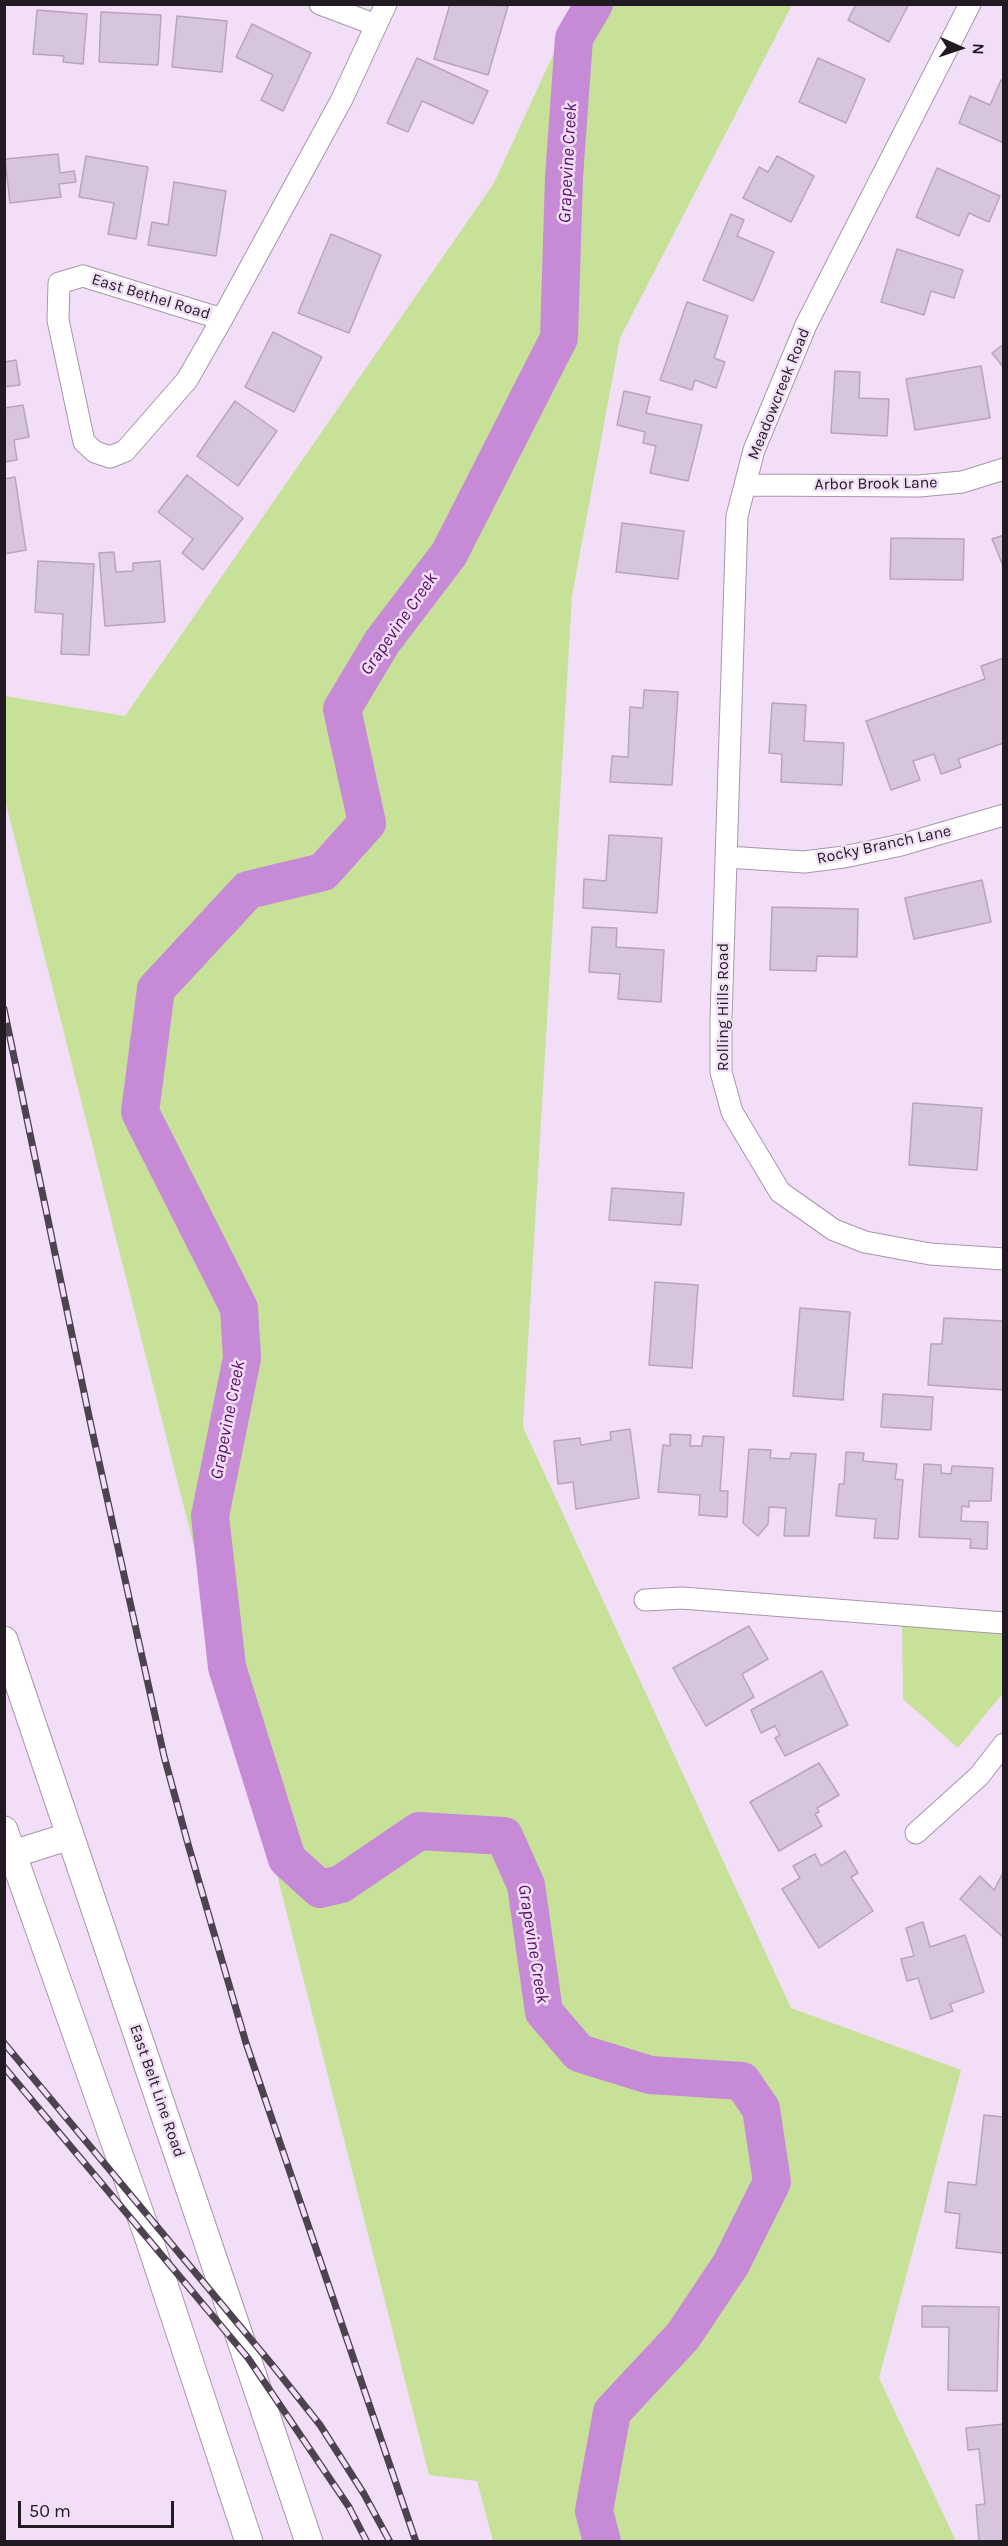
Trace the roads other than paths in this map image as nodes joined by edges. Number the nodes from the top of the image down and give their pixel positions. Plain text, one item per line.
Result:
1 (320, 4) edge
2 (386, 4) edge
3 (970, 4) edge
4 (376, 24) junction
5 (222, 319) junction
6 (1004, 468) edge
7 (746, 485) junction
8 (1004, 815) edge
9 (726, 857) junction
10 (1004, 1259) edge
11 (645, 1600) dead end
12 (1004, 1623) edge
13 (4, 1640) edge
14 (1004, 1744) edge
15 (916, 1833) dead end
16 (70, 1836) junction
17 (9, 1842) edge
18 (249, 2541) edge
19 (309, 2541) edge

1 - 4 street
2 - 4 street, East Bethel Road
3 - 7 street, Meadowcreek Road
4 - 5 street, East Bethel Road
5 - 5 street, East Bethel Road
6 - 7 street, Arbor Brook Lane
7 - 9 street, Meadowcreek Road
8 - 9 street, Rocky Branch Lane
9 - 10 street, Rolling Hills Road
11 - 12 street
13 - 16 main road, East Belt Line Road
14 - 15 street
16 - 17 main road
16 - 19 main road, East Belt Line Road
17 - 18 main road

